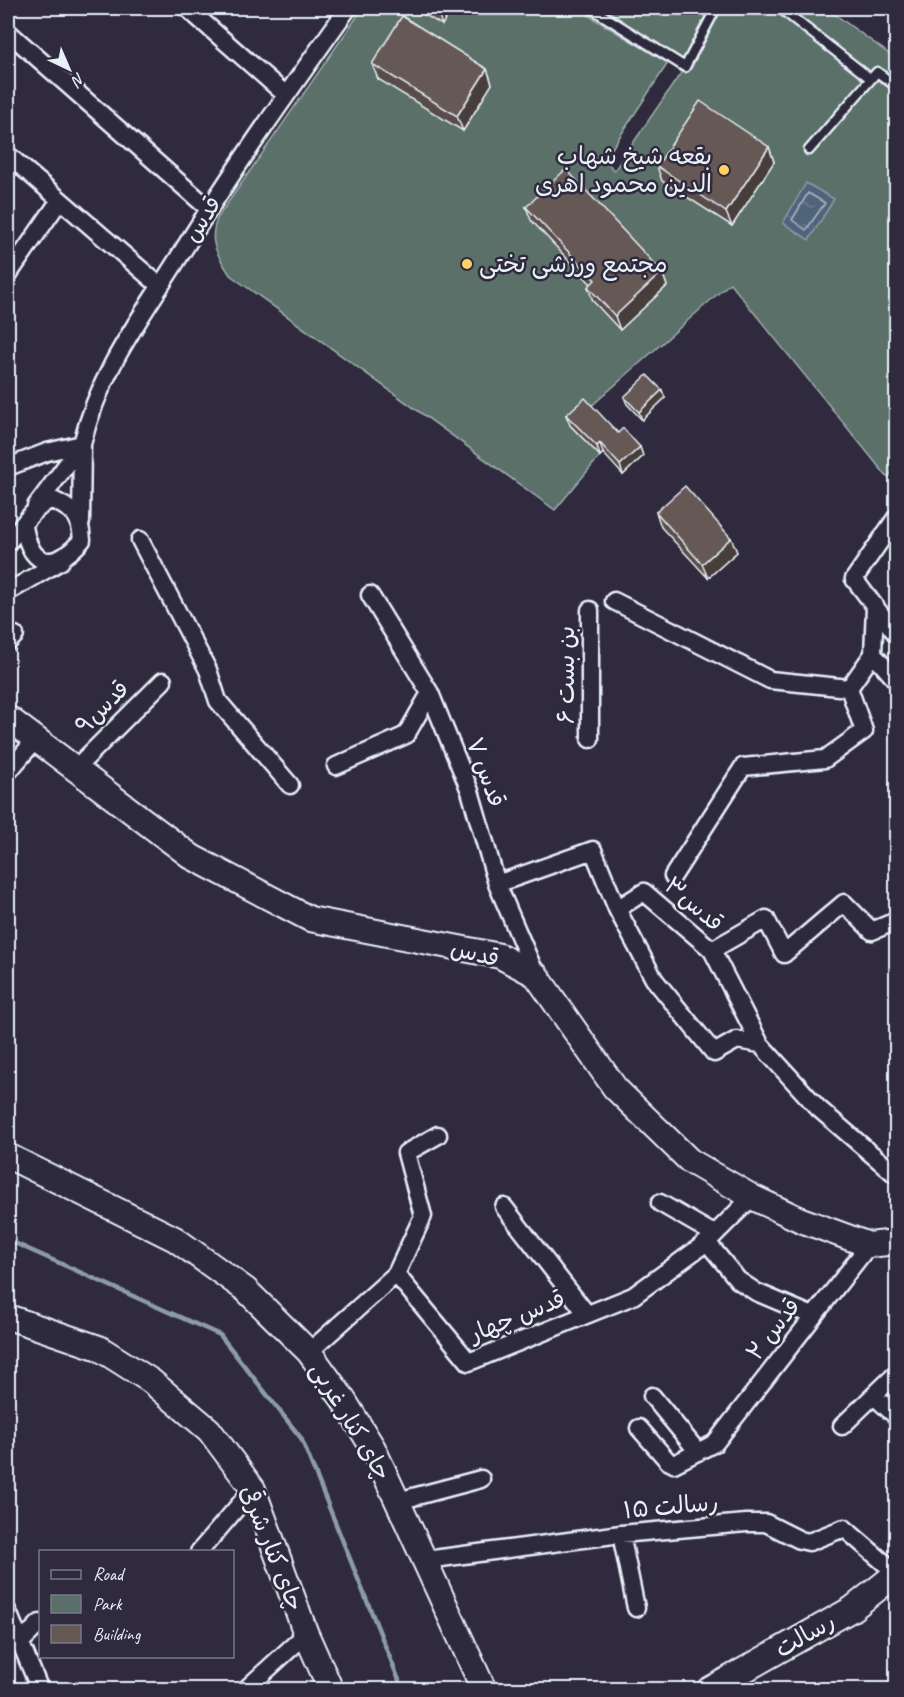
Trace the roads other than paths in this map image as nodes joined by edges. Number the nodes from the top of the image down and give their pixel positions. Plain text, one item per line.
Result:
1 (187, 8) edge
2 (348, 8) edge
3 (591, 8) edge
4 (716, 8) edge
5 (780, 8) edge
6 (8, 33) edge
7 (871, 80) junction
8 (897, 86) edge
9 (286, 95) junction
10 (809, 150) dead end
11 (8, 155) edge
12 (60, 200) junction
13 (208, 208) junction
14 (8, 275) edge
15 (160, 286) junction
16 (82, 444) junction
17 (8, 468) edge
18 (33, 509) junction
19 (897, 518) edge
20 (81, 522) junction
21 (24, 526) junction
22 (140, 540) dead end
23 (8, 542) edge
24 (68, 556) junction
25 (8, 592) edge
26 (370, 595) dead end
27 (614, 601) dead end
28 (874, 608) junction
29 (590, 610) dead end
30 (897, 634) edge
31 (873, 654) junction
32 (897, 680) edge
33 (163, 681) dead end
34 (849, 688) junction
35 (430, 693) junction
36 (8, 718) edge
37 (36, 739) junction
38 (590, 739) dead end
39 (336, 766) dead end
40 (76, 768) junction
41 (8, 772) edge
42 (291, 785) dead end
43 (672, 876) dead end
44 (497, 884) junction
45 (617, 909) junction
46 (897, 921) edge
47 (712, 950) junction
48 (536, 975) junction
49 (760, 1044) junction
50 (438, 1135) dead end
51 (8, 1156) edge
52 (897, 1175) edge
53 (752, 1197) junction
54 (660, 1203) dead end
55 (504, 1207) dead end
56 (711, 1238) junction
57 (897, 1242) edge
58 (868, 1245) junction
59 (396, 1274) junction
60 (586, 1313) junction
61 (813, 1316) junction
62 (9, 1323) edge
63 (309, 1352) junction
64 (897, 1374) edge
65 (874, 1395) junction
66 (652, 1396) dead end
67 (897, 1416) edge
68 (842, 1426) dead end
69 (639, 1428) dead end
70 (698, 1452) junction
71 (481, 1479) dead end
72 (253, 1489) junction
73 (398, 1501) junction
74 (621, 1534) junction
75 (200, 1550) edge
76 (426, 1560) junction
77 (895, 1580) edge
78 (636, 1608) dead end
79 (8, 1611) edge
80 (33, 1634) edge
81 (306, 1634) junction
82 (40, 1689) edge
83 (244, 1689) edge
84 (332, 1689) edge
85 (484, 1689) edge
86 (710, 1689) edge

1 - 9 street
2 - 9 street, قدس
3 - 4 lane
5 - 7 lane
6 - 13 street
7 - 8 lane
7 - 10 lane
9 - 13 street, قدس
11 - 12 street
12 - 14 street
12 - 15 street
13 - 15 street, قدس
15 - 16 street, قدس
16 - 17 street
16 - 18 street
16 - 20 street
18 - 20 street
18 - 21 street
19 - 28 street
20 - 24 street
21 - 23 street
21 - 24 street
22 - 42 street
24 - 25 street
26 - 35 street, قدس ۷
27 - 34 street
28 - 30 street
28 - 31 street
29 - 38 street, بن بست ۶
31 - 32 street
31 - 34 street
33 - 40 street, قدس۹
34 - 43 street
35 - 39 street
35 - 44 street, قدس ۷
36 - 37 street, قدس
37 - 40 street, قدس
37 - 41 street
40 - 48 street, قدس
44 - 45 street
44 - 48 street, قدس ۷
45 - 47 street, قدس۳
45 - 49 street
46 - 47 street
47 - 49 street, قدس۳
48 - 53 street, قدس
49 - 52 street, قدس۳
50 - 59 street
51 - 63 street, چای کنار غربی
53 - 56 street, قدس چهار
53 - 58 street, قدس
54 - 56 street
55 - 60 street
56 - 60 street, قدس چهار
56 - 61 street
57 - 58 street, قدس
58 - 61 street, قدس ۲
59 - 60 street, قدس چهار
59 - 63 street
61 - 70 street, قدس ۲
62 - 72 street, چای کنار شرقی
63 - 73 street, چای کنار غربی
64 - 65 street
65 - 67 street
65 - 68 street
66 - 70 street
69 - 70 street
71 - 73 street
72 - 75 street
72 - 81 street, چای کنار شرقی
73 - 76 street, چای کنار غربی
74 - 76 street, رسالت ۱۵
74 - 77 street, رسالت ۱۵
74 - 78 street
76 - 85 street, چای کنار غربی
77 - 86 street, رسالت
79 - 80 street
80 - 82 street
81 - 83 street
81 - 84 street, چای کنار شرقی

